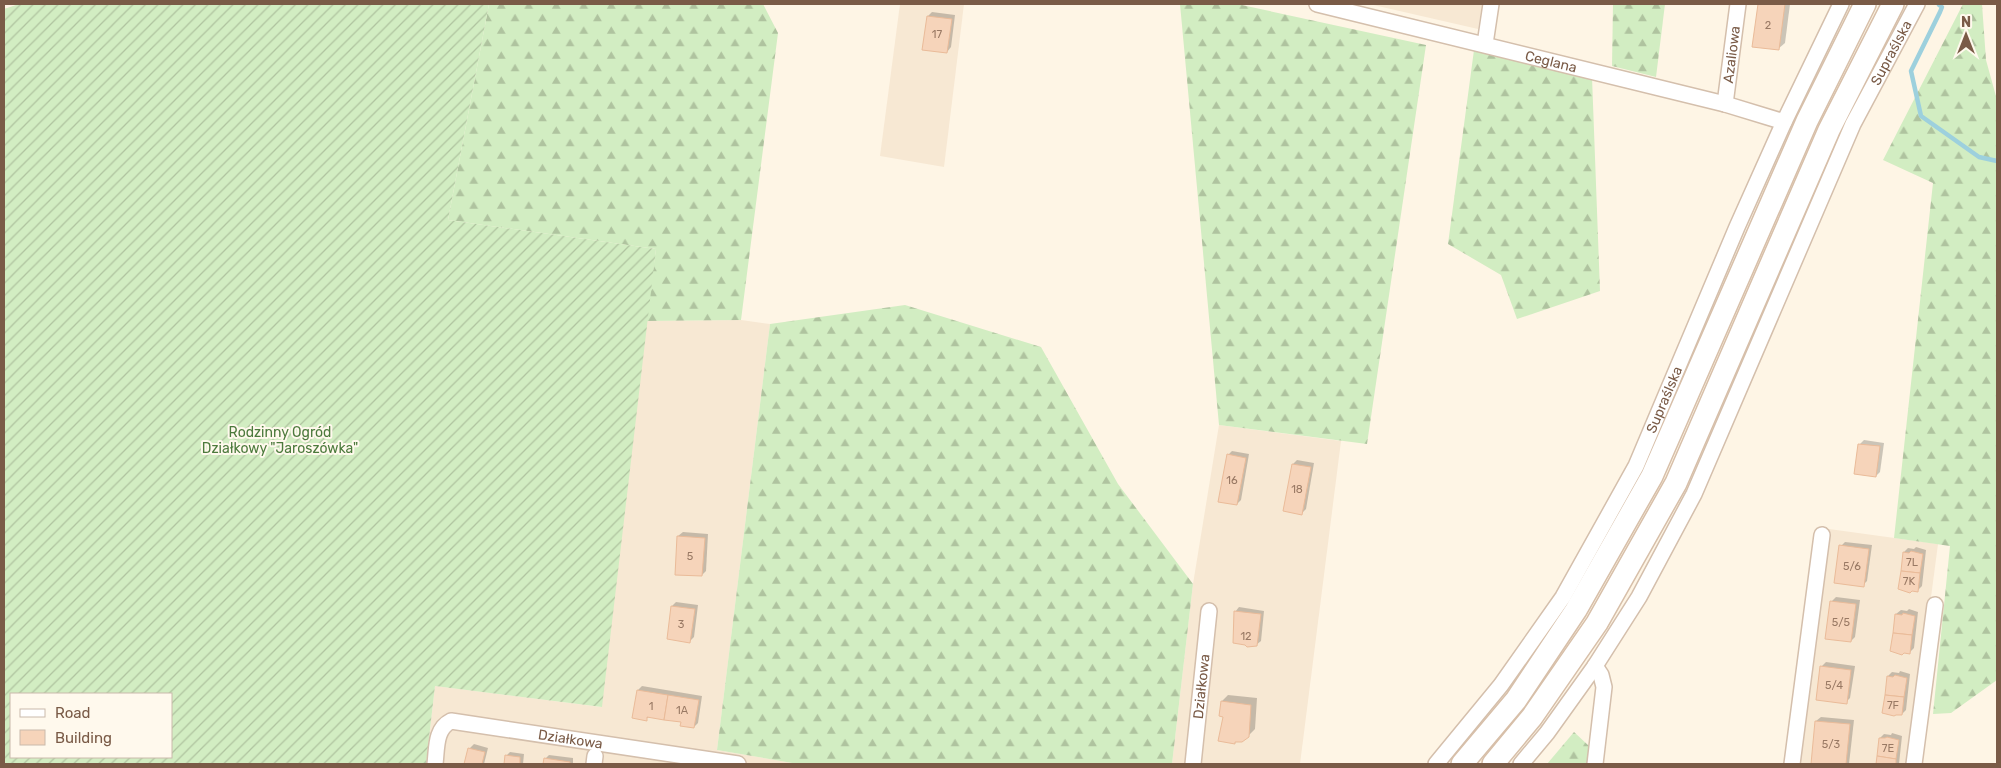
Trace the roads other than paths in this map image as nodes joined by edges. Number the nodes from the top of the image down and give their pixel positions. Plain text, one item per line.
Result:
1 (1317, 4) edge
2 (1491, 4) edge
3 (1738, 4) edge
4 (1841, 4) edge
5 (1865, 4) edge
6 (1893, 4) edge
7 (1917, 4) edge
8 (1485, 44) junction
9 (1725, 104) junction
10 (1784, 122) junction
11 (1822, 535) dead end
12 (1935, 605) dead end
13 (1209, 610) dead end
14 (1595, 666) junction
15 (435, 764) edge
16 (738, 764) edge
17 (1193, 764) edge
18 (1436, 764) edge
19 (1462, 764) edge
20 (1493, 764) edge
21 (1520, 764) edge
22 (1595, 764) edge
23 (1792, 764) edge
24 (1914, 764) edge

1 - 8 street, Ceglana
2 - 8 street
3 - 9 street, Azaliowa
4 - 10 street, Supraślska
5 - 19 main road
6 - 20 main road
7 - 14 street, Supraślska
8 - 9 street, Ceglana
9 - 10 street, Ceglana
10 - 18 street, Supraślska
11 - 23 street
12 - 24 street
13 - 17 street, Działkowa
14 - 21 street, Supraślska
14 - 22 street
15 - 16 street, Działkowa

